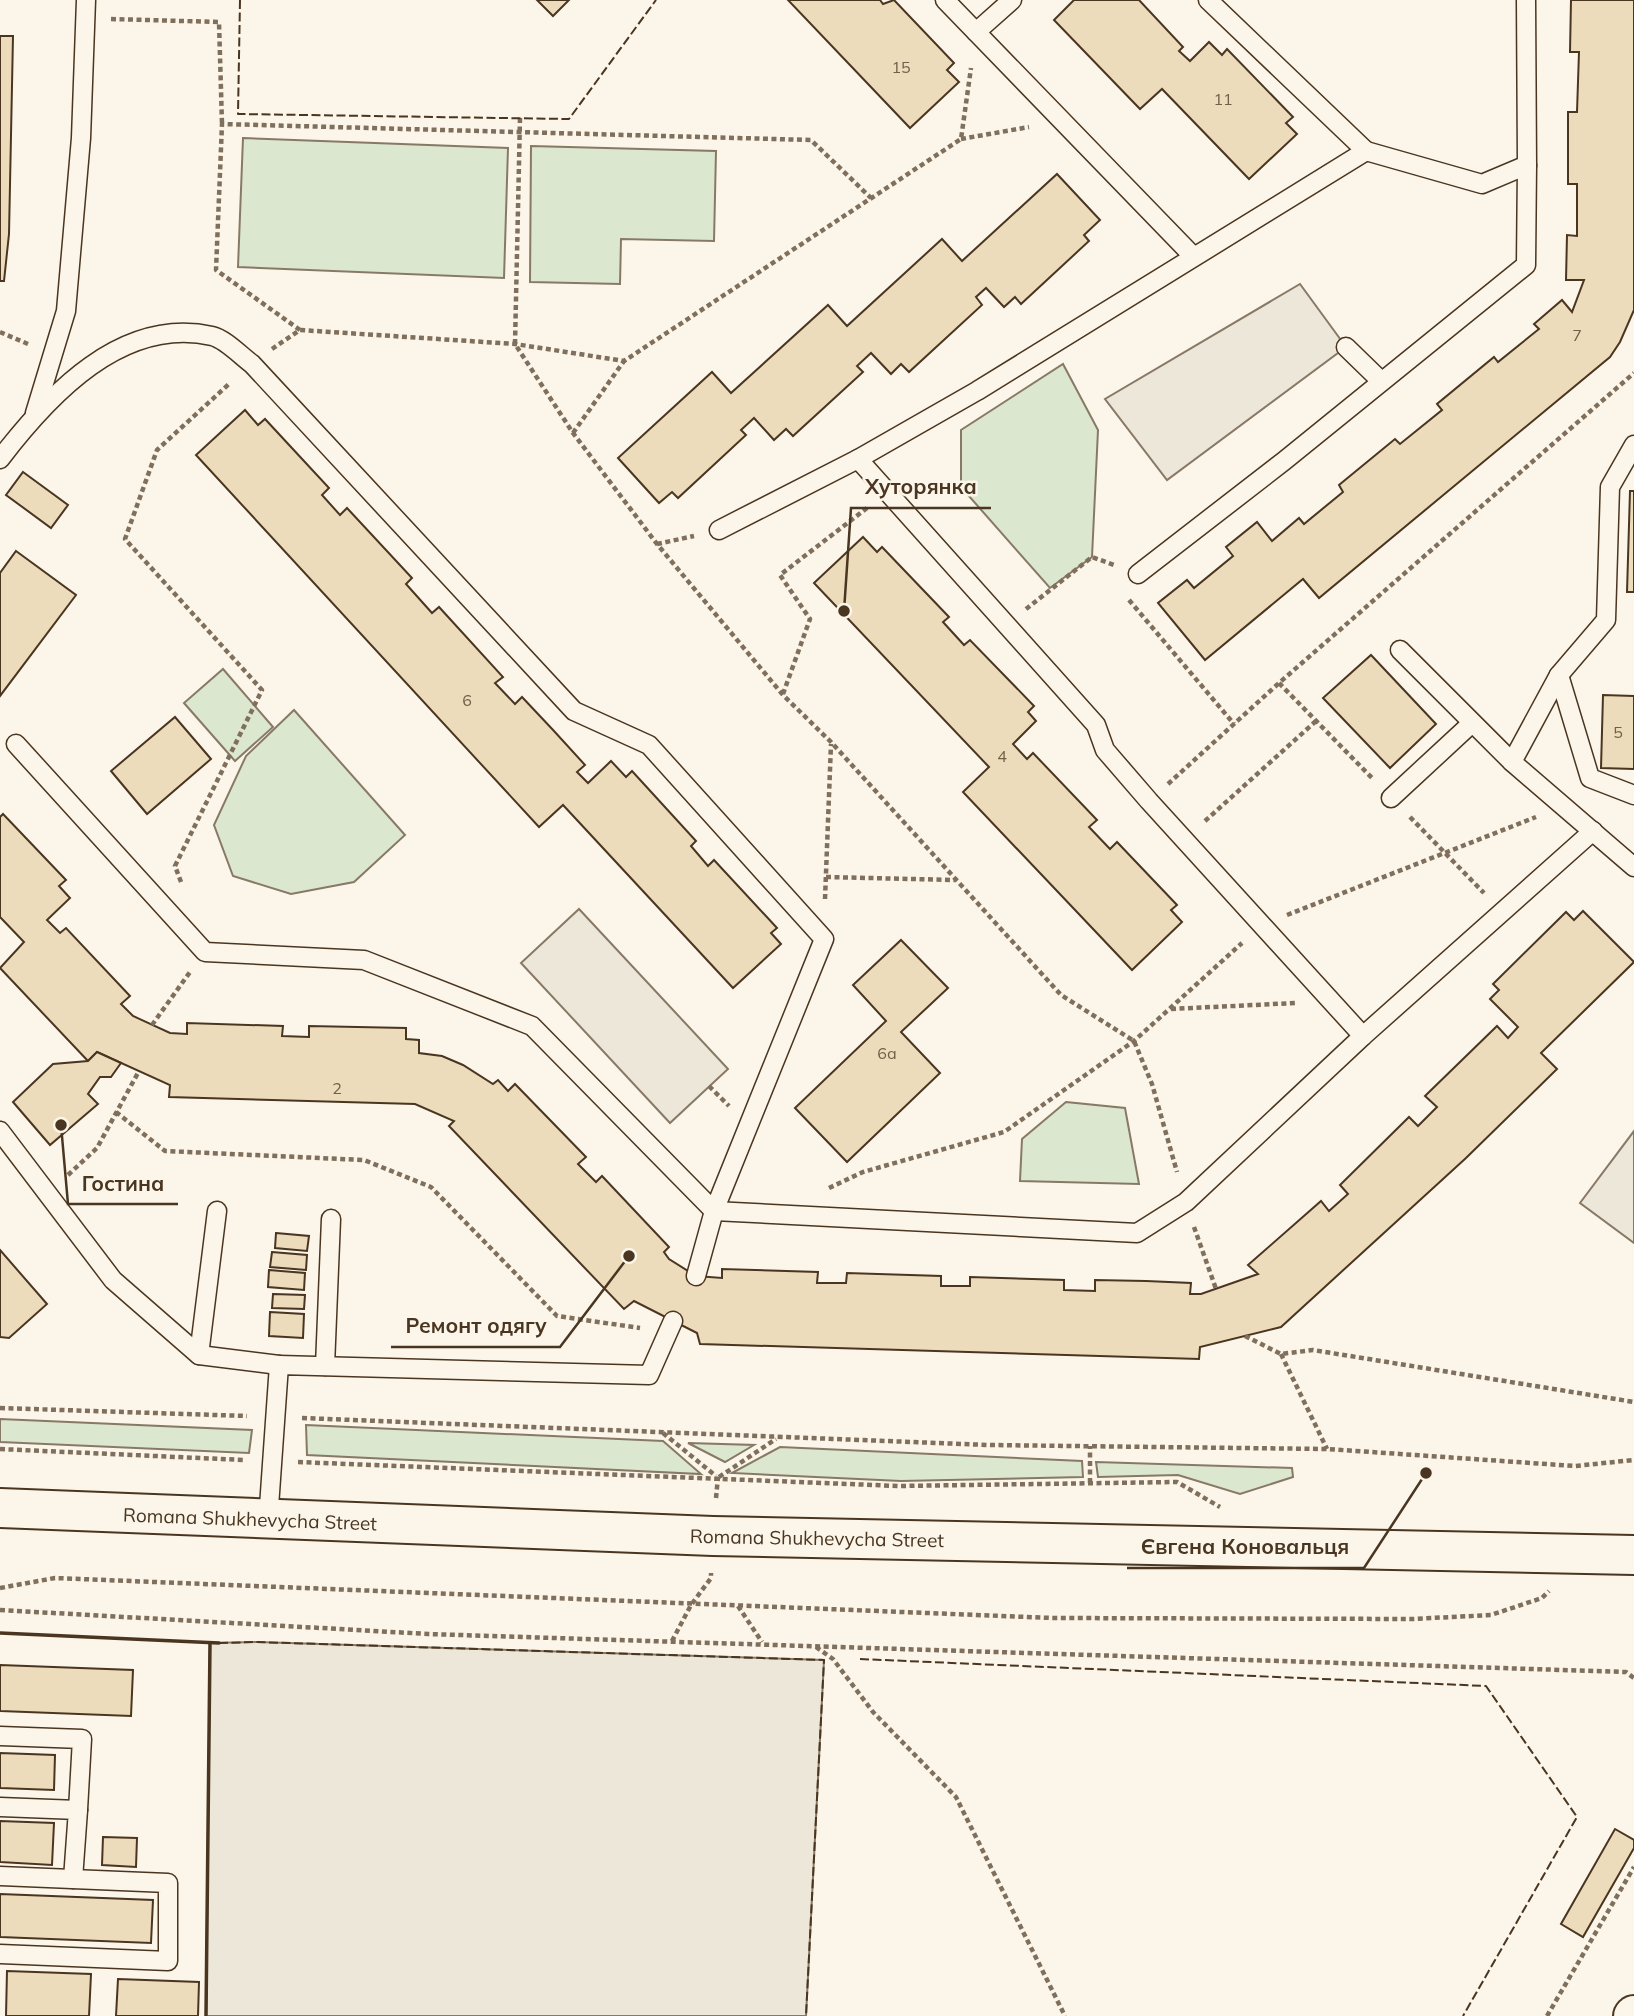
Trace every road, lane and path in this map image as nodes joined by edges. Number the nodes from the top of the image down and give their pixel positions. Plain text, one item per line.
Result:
1 (944, 0) edge
2 (1012, 0) edge
3 (1208, 0) edge
4 (1526, 0) edge
5 (87, 9) edge
6 (976, 32) junction
7 (520, 118) dead end
8 (1062, 122) junction
9 (222, 124) junction
10 (519, 133) junction
11 (961, 139) junction
12 (1366, 150) junction
13 (1527, 165) junction
14 (872, 198) junction
15 (1192, 256) junction
16 (300, 330) junction
17 (515, 344) junction
18 (1346, 347) dead end
19 (624, 361) junction
20 (252, 364) junction
21 (1634, 373) edge
22 (1381, 381) junction
23 (34, 413) junction
24 (573, 433) junction
25 (1634, 445) edge
26 (0, 459) edge
27 (858, 459) junction
28 (887, 492) junction
29 (719, 530) joint
30 (657, 544) junction
31 (1092, 557) dead end
32 (1138, 574) joint
33 (1007, 625) junction
34 (1400, 650) dead end
35 (1559, 675) junction
36 (783, 695) junction
37 (1316, 720) dead end
38 (1472, 723) junction
39 (1234, 724) junction
40 (831, 742) junction
41 (16, 744) dead end
42 (1512, 762) junction
43 (1634, 795) edge
44 (1391, 798) dead end
45 (1149, 801) junction
46 (1564, 806) junction
47 (1593, 831) junction
48 (1185, 839) junction
49 (1634, 867) edge
50 (826, 877) junction
51 (956, 880) junction
52 (184, 890) dead end
53 (1263, 924) junction
54 (824, 939) junction
55 (205, 952) junction
56 (1332, 1001) junction
57 (1170, 1009) junction
58 (152, 1025) dead end
59 (1363, 1036) junction
60 (1134, 1041) junction
61 (139, 1071) dead end
62 (116, 1112) junction
63 (0, 1131) edge
64 (46, 1194) junction
65 (1186, 1202) junction
66 (217, 1211) dead end
67 (714, 1211) junction
68 (775, 1214) junction
69 (331, 1219) dead end
70 (696, 1276) dead end
71 (1216, 1289) dead end
72 (670, 1327) joint
73 (1245, 1336) dead end
74 (1280, 1354) junction
75 (199, 1355) junction
76 (279, 1365) junction
77 (325, 1366) junction
78 (1634, 1402) edge
79 (0, 1408) edge
80 (275, 1417) junction
81 (663, 1432) junction
82 (778, 1438) junction
83 (1090, 1446) junction
84 (0, 1449) edge
85 (1327, 1449) junction
86 (1634, 1460) edge
87 (273, 1461) junction
88 (718, 1478) junction
89 (1090, 1483) junction
90 (0, 1508) edge
91 (1223, 1508) dead end
92 (268, 1521) junction
93 (1582, 1554) junction
94 (1634, 1555) edge
95 (0, 1588) edge
96 (691, 1605) junction
97 (737, 1605) junction
98 (0, 1610) edge
99 (671, 1641) junction
100 (763, 1643) junction
101 (814, 1646) junction
102 (1634, 1678) edge
103 (0, 1736) edge
104 (0, 1807) edge
105 (78, 1810) junction
106 (1634, 1867) edge
107 (0, 1876) edge
108 (73, 1879) junction
109 (0, 1954) edge
110 (1065, 2016) edge
111 (1547, 2016) edge

1 - 6 lane
2 - 6 lane
3 - 12 lane
4 - 13 lane
5 - 9 path
5 - 23 lane
6 - 8 lane
6 - 11 path
7 - 10 path
8 - 11 path
8 - 15 lane
9 - 10 path
9 - 16 path
10 - 14 path
10 - 17 path
11 - 14 path
12 - 13 lane
12 - 15 lane
13 - 22 lane
14 - 19 path
15 - 27 lane
16 - 17 path
16 - 20 path
17 - 19 path
17 - 24 path
18 - 22 lane
19 - 24 path
20 - 23 lane
20 - 52 path
20 - 54 lane
21 - 39 path
22 - 32 lane
23 - 26 lane
24 - 30 path
25 - 35 lane
27 - 28 lane
27 - 29 lane
28 - 33 lane
28 - 36 path
29 - 30 path
30 - 36 path
31 - 33 path
32 - 39 path
33 - 45 lane
34 - 38 lane
35 - 42 lane
35 - 43 lane
36 - 40 path
37 - 48 path
38 - 42 lane
38 - 44 lane
39 - 45 path
40 - 50 path
40 - 51 path
41 - 55 lane
42 - 46 lane
45 - 48 lane
46 - 47 lane
46 - 53 path
47 - 49 lane
47 - 59 lane
48 - 53 lane
50 - 51 path
50 - 54 path
51 - 60 path
53 - 56 lane
53 - 57 path
54 - 67 lane
55 - 58 path
55 - 67 lane
56 - 57 path
56 - 59 lane
57 - 60 path
59 - 65 lane
60 - 65 path
60 - 68 path
61 - 62 path
62 - 64 path
62 - 72 path
63 - 64 lane
64 - 75 lane
65 - 68 lane
65 - 71 path
66 - 75 lane
67 - 68 lane
67 - 70 lane
69 - 77 lane
72 - 77 lane
73 - 74 path
74 - 78 path
74 - 85 path
75 - 76 lane
76 - 77 lane
76 - 80 lane
79 - 80 path
80 - 81 path
80 - 87 lane
81 - 82 path
81 - 88 path
82 - 83 path
82 - 88 path
83 - 85 path
83 - 89 path
84 - 87 path
85 - 86 path
87 - 88 path
87 - 92 lane
88 - 89 path
89 - 91 path
90 - 92 main road, Romana Shukhevycha Street
92 - 93 main road, Romana Shukhevycha Street
93 - 94 main road, Romana Shukhevycha Street
93 - 97 path
95 - 96 path
96 - 97 path
96 - 99 path
97 - 100 path
98 - 99 path
99 - 100 path
100 - 101 path
101 - 102 path
101 - 110 path
103 - 105 lane
104 - 105 lane
105 - 108 lane
106 - 111 path
107 - 108 lane
108 - 109 lane

